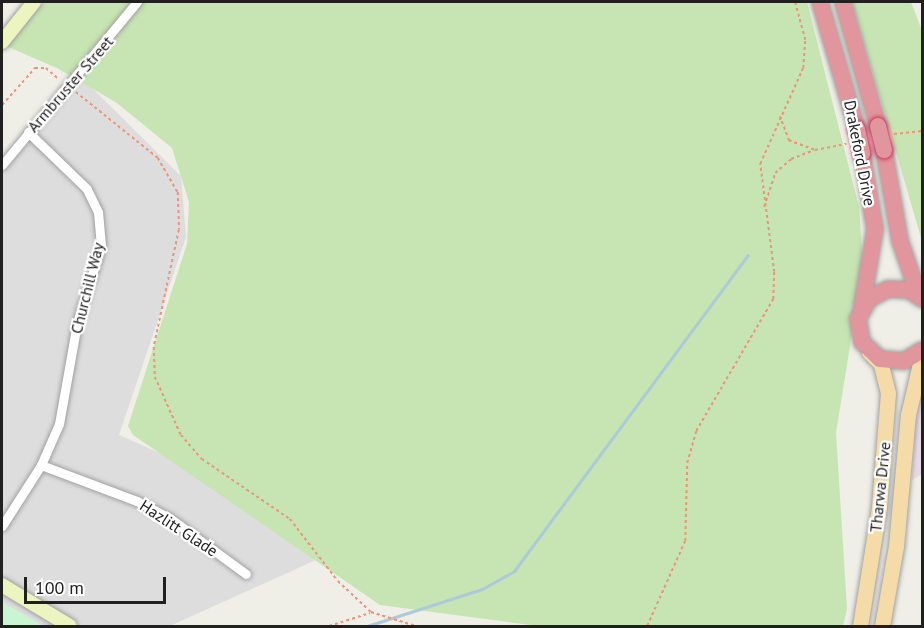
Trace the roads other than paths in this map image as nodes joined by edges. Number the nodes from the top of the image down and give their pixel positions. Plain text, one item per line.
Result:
1 (34, 2) edge
2 (137, 2) edge
3 (820, 2) edge
4 (843, 2) edge
5 (2, 42) edge
6 (28, 132) junction
7 (2, 165) edge
8 (922, 298) edge
9 (862, 308) junction
10 (922, 350) edge
11 (869, 352) junction
12 (922, 356) edge
13 (41, 465) junction
14 (2, 525) edge
15 (246, 574) dead end
16 (2, 585) edge
17 (70, 627) edge
18 (860, 627) edge
19 (882, 627) edge

1 - 5 street
2 - 6 street, Armbruster Street
3 - 9 highway, Drakeford Drive, bridge
4 - 8 highway, Drakeford Drive, bridge
6 - 7 street, Armbruster Street
6 - 13 street, Churchill Way
8 - 9 highway
9 - 11 highway, Drakeford Drive
10 - 11 highway
11 - 18 main road, Tharwa Drive
12 - 19 main road, Tharwa Drive
13 - 14 street, Churchill Way
13 - 15 street, Hazlitt Glade
16 - 17 street

